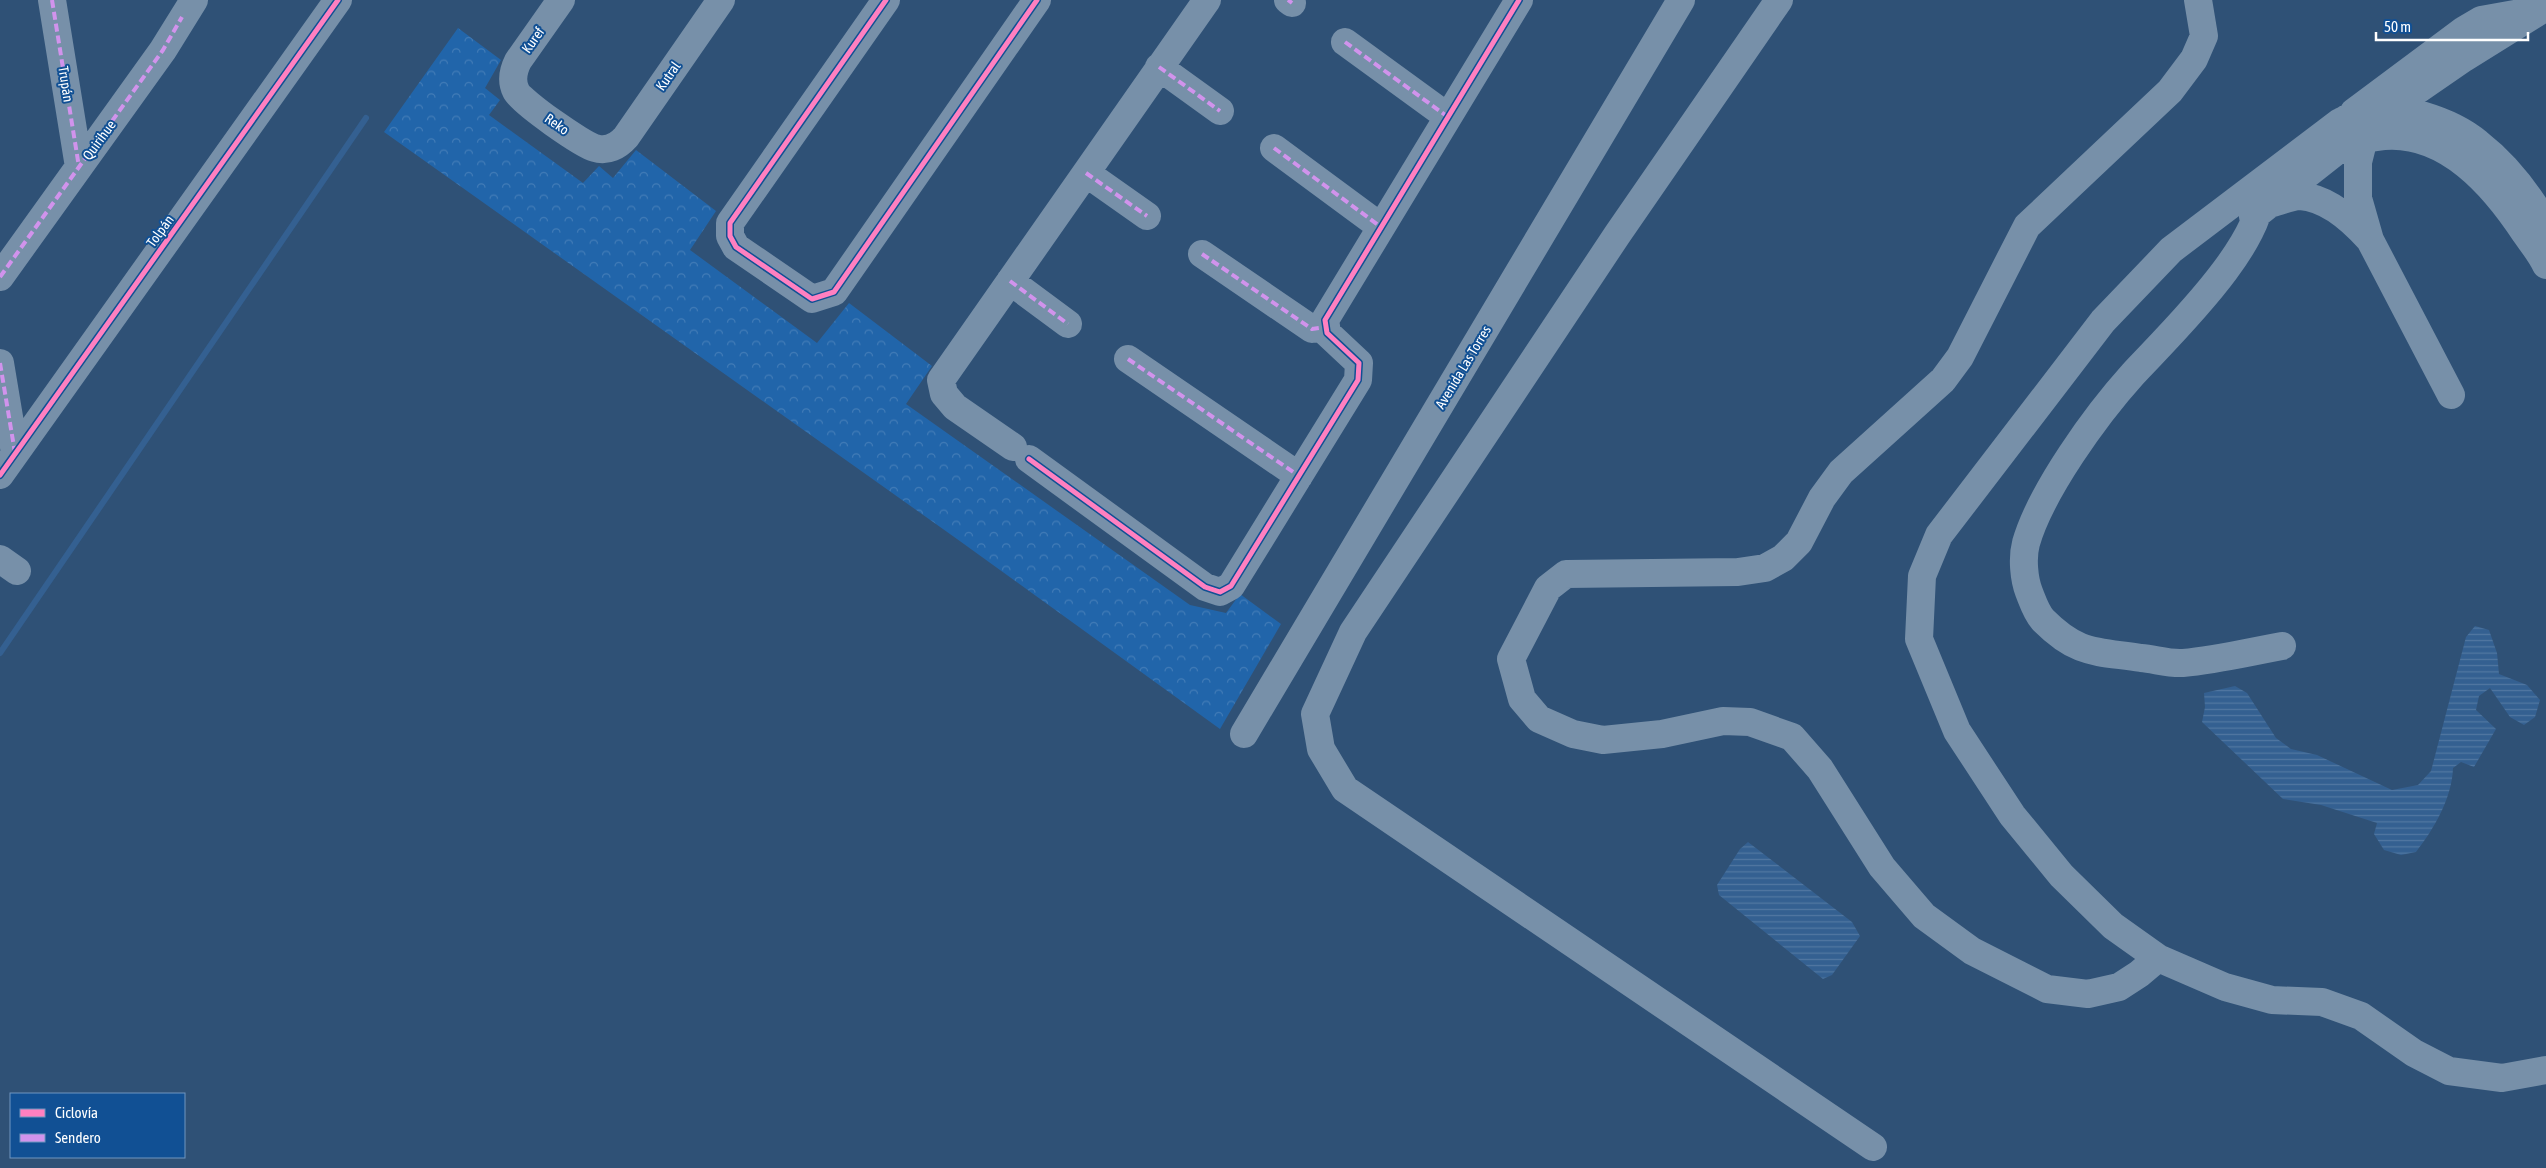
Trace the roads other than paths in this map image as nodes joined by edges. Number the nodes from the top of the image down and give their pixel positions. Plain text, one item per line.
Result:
1 (52, 0) edge
2 (194, 0) edge
3 (338, 0) edge
4 (561, 0) edge
5 (721, 0) edge
6 (886, 0) edge
7 (1037, 0) edge
8 (1207, 0) edge
9 (1681, 0) edge
10 (1779, 0) edge
11 (2198, 0) edge
12 (1514, 2) edge
13 (2542, 9) edge
14 (1345, 42) dead end
15 (1159, 67) junction
16 (513, 84) joint
17 (1220, 111) dead end
18 (1448, 117) junction
19 (2340, 122) junction
20 (2378, 122) junction
21 (610, 148) joint
22 (1274, 148) dead end
23 (79, 167) junction
24 (1086, 172) junction
25 (2264, 200) junction
26 (1147, 216) dead end
27 (2546, 225) edge
28 (1382, 227) junction
29 (2370, 240) junction
30 (1202, 254) dead end
31 (2546, 265) edge
32 (0, 277) edge
33 (1010, 281) junction
34 (1068, 324) dead end
35 (1326, 328) junction
36 (1128, 359) dead end
37 (0, 363) edge
38 (2452, 395) dead end
39 (8, 464) edge
40 (1299, 476) junction
41 (2282, 646) dead end
42 (1244, 734) dead end
43 (2158, 958) junction
44 (2546, 1070) edge
45 (1873, 1147) dead end

1 - 23 street, Trupán
2 - 23 street, Quirihue
3 - 39 street, Tolpán
4 - 16 street, Kuref
5 - 21 street, Kutral
6 - 7 street
8 - 15 street
9 - 42 street, Avenida Las Torres
10 - 45 street
11 - 43 street
12 - 18 street
13 - 19 street
13 - 20 street
14 - 18 street
15 - 17 street
15 - 24 street
16 - 21 street, Reko
18 - 28 street
19 - 20 street
19 - 25 street
20 - 25 street
20 - 27 street
20 - 29 street
20 - 31 street
22 - 28 street
23 - 32 street, Quirihue
24 - 26 street
24 - 33 street
25 - 29 street
25 - 41 street
25 - 43 street
28 - 35 street
29 - 38 street
30 - 35 street
33 - 34 street
33 - 40 street
35 - 40 street
36 - 40 street
37 - 39 street
43 - 44 street

